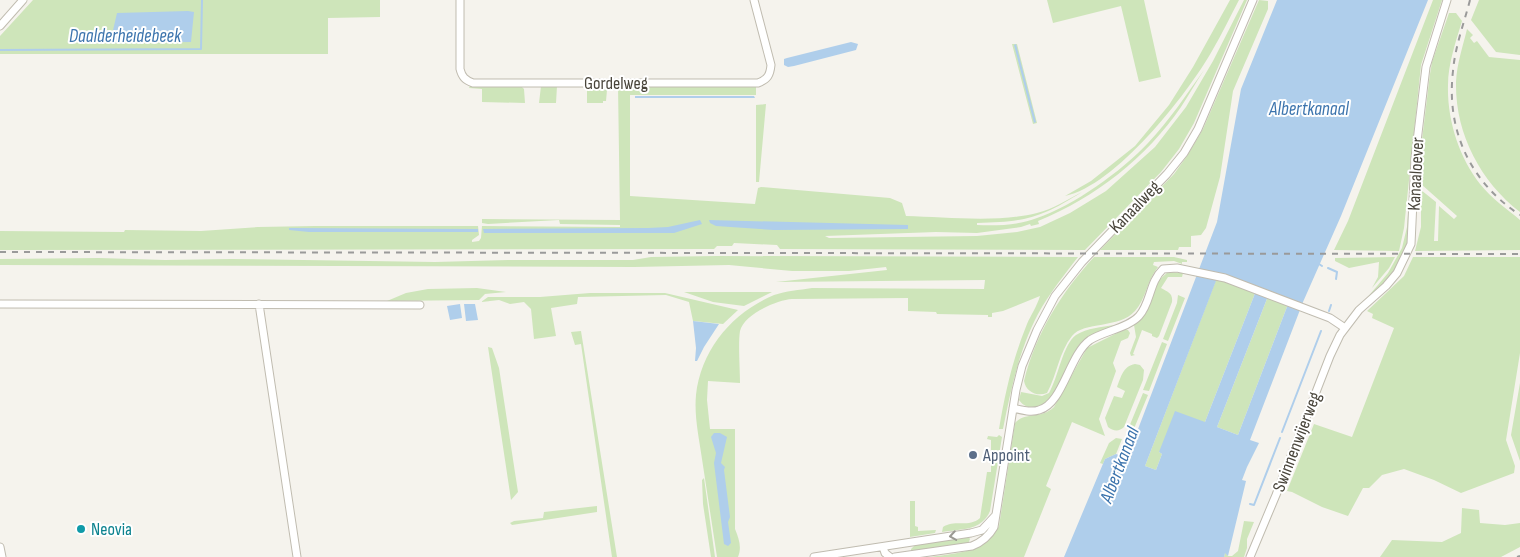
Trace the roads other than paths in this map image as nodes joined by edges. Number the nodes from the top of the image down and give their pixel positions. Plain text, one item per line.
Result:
1 (23, 0) edge
2 (460, 0) edge
3 (754, 0) edge
4 (1253, 0) edge
5 (1447, 0) edge
6 (0, 26) edge
7 (0, 304) edge
8 (259, 304) junction
9 (420, 305) dead end
10 (1345, 328) junction
11 (1012, 408) junction
12 (996, 516) junction
13 (898, 544) junction
14 (0, 547) edge
15 (883, 547) junction
16 (909, 555) junction
17 (2, 557) edge
18 (297, 557) edge
19 (814, 557) edge
20 (890, 557) edge
21 (895, 557) edge
22 (1250, 557) edge

1 - 6 street
2 - 3 street, Gordelweg
4 - 11 street, Kanaalweg
5 - 10 street, Kanaaloever
7 - 8 street
8 - 9 street
8 - 18 street
10 - 11 street
10 - 22 street, Swinnenwijerweg
11 - 12 street, Kanaalweg
12 -> 13 street
12 - 16 street, Kanaalweg
13 - 15 street
13 - 16 street
14 - 17 street
15 - 19 street
15 - 20 street
16 - 21 street, Kanaalweg

